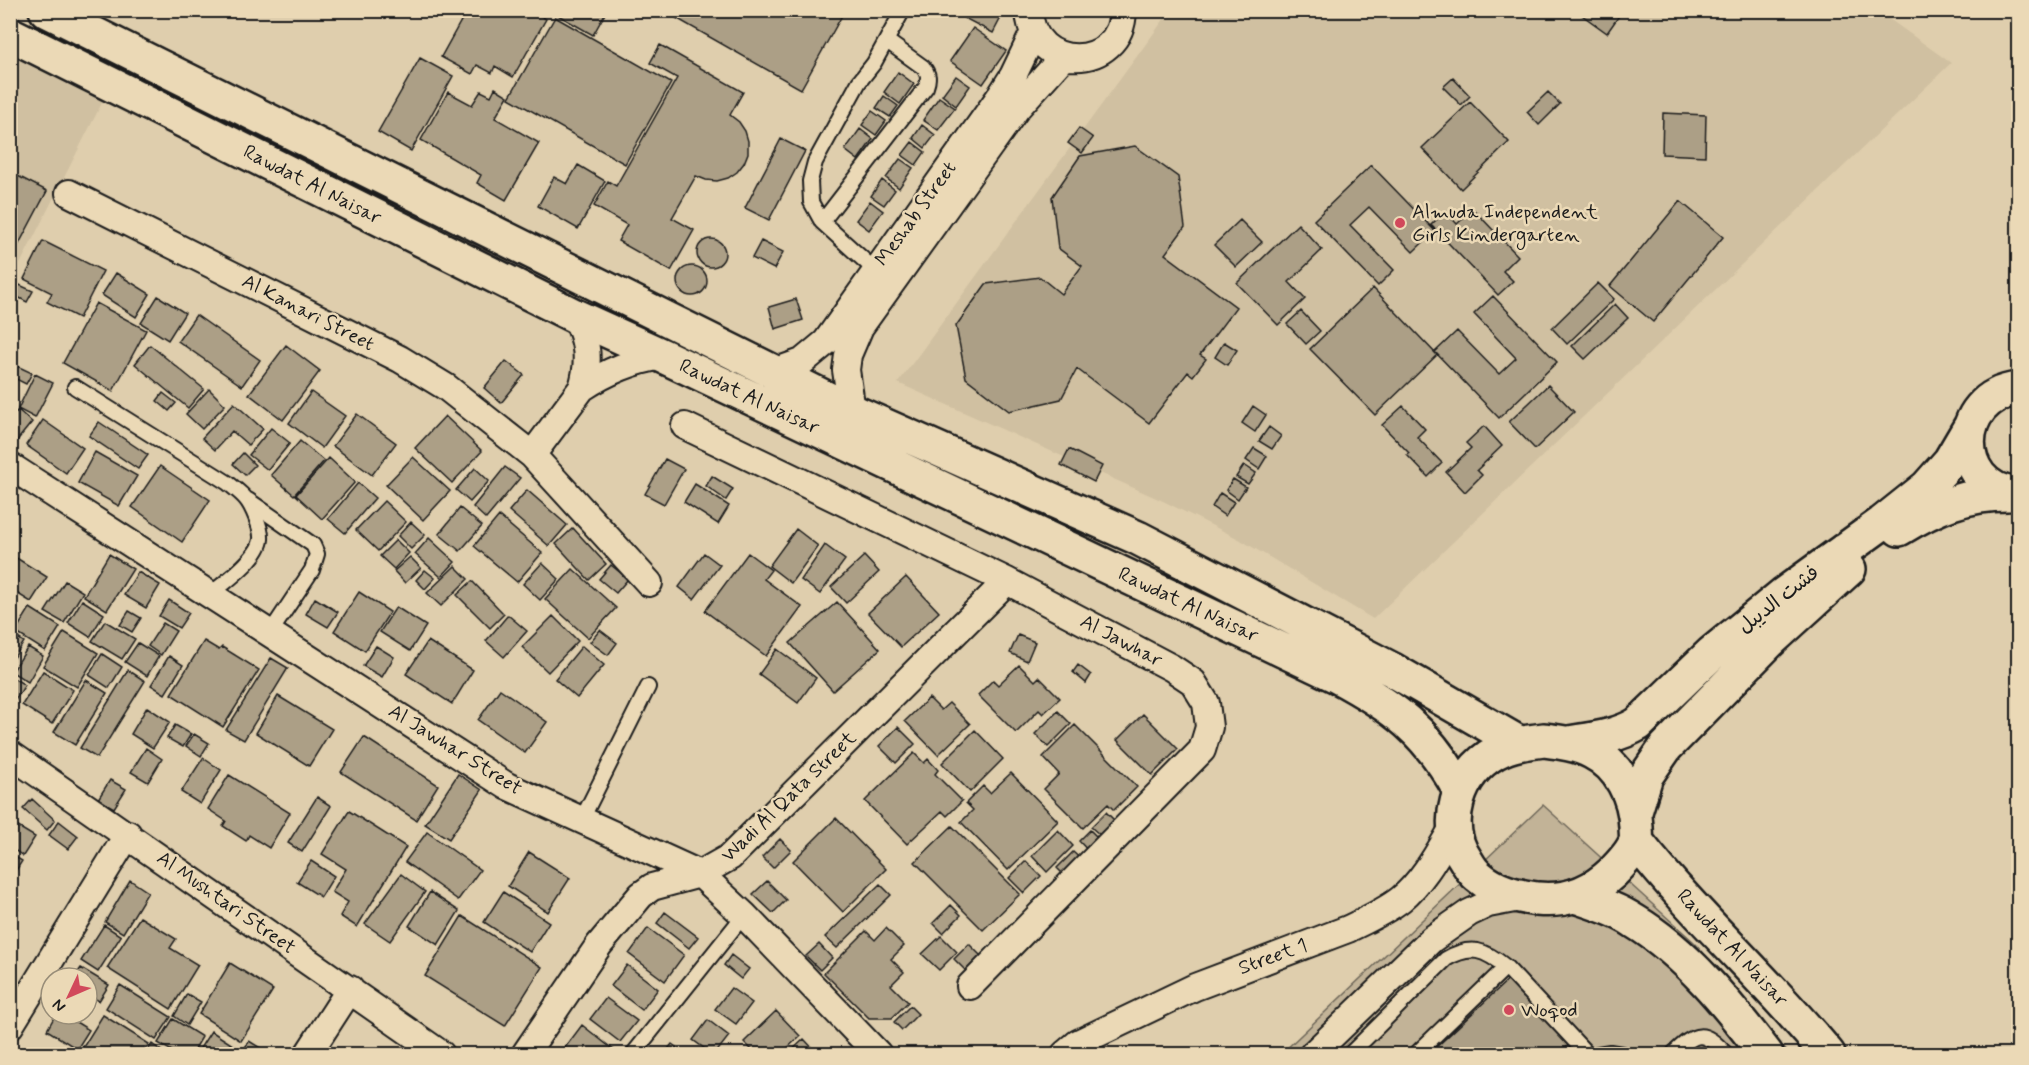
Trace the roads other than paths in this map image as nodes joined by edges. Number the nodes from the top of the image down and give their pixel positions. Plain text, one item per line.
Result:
1 (46, 10) edge
2 (903, 10) edge
3 (1123, 10) edge
4 (1029, 16) edge
5 (81, 21) edge
6 (10, 34) edge
7 (887, 41) junction
8 (1064, 56) junction
9 (69, 193) dead end
10 (822, 222) junction
11 (876, 271) junction
12 (575, 316) junction
13 (663, 356) junction
14 (774, 372) junction
15 (75, 387) dead end
16 (582, 388) junction
17 (2019, 389) edge
18 (852, 411) junction
19 (685, 426) dead end
20 (1970, 427) junction
21 (532, 455) junction
22 (10, 466) edge
23 (2013, 494) edge
24 (247, 500) junction
25 (1007, 581) junction
26 (649, 583) dead end
27 (211, 594) junction
28 (270, 633) junction
29 (648, 687) dead end
30 (1519, 743) junction
31 (1569, 743) junction
32 (10, 754) edge
33 (1460, 791) junction
34 (582, 819) junction
35 (1454, 826) junction
36 (1636, 826) junction
37 (128, 834) junction
38 (700, 874) junction
39 (1575, 896) junction
40 (1525, 897) junction
41 (744, 915) junction
42 (1506, 967) junction
43 (970, 986) dead end
44 (350, 989) junction
45 (10, 1026) edge
46 (308, 1054) edge
47 (441, 1054) edge
48 (525, 1054) edge
49 (633, 1054) edge
50 (878, 1054) edge
51 (1065, 1054) edge
52 (1313, 1054) edge
53 (1350, 1054) edge
54 (1416, 1054) edge
55 (1587, 1054) edge
56 (1598, 1054) edge
57 (1622, 1054) edge
58 (1673, 1054) edge
59 (1726, 1054) edge
60 (1766, 1054) edge
61 (1828, 1054) edge

1 - 5 street, Rawdat Al Naisar
2 - 7 lane
3 - 8 street
4 - 8 street
4 - 11 street, Meshab Street
5 - 14 street, Rawdat Al Naisar
6 - 12 street, Rawdat Al Naisar
7 - 10 lane
7 - 10 lane
8 - 18 street, Meshab Street
9 - 21 street, Al Kanari Street
10 - 11 lane
11 - 14 street, Meshab Street
12 - 13 street, Rawdat Al Naisar
12 - 16 street
13 - 16 street
13 - 33 street, Rawdat Al Naisar
14 - 18 street, Rawdat Al Naisar
15 - 24 lane
16 - 21 street
17 - 20 street, فشت الديبل
18 - 30 street, Rawdat Al Naisar
19 - 25 street, Al Jawhar
20 - 23 street
20 - 31 street, فشت الديبل
21 - 26 street, Al Kanari Street
22 - 27 street, Al Jawhar Street
23 - 36 street, فشت الديبل
24 - 27 lane
24 - 28 lane
25 - 38 street, Wadi Al Qata Street
25 - 43 street, Al Jawhar
27 - 28 street, Al Jawhar Street
28 - 34 street, Al Jawhar Street
29 - 34 lane
30 - 31 street
30 - 33 street
31 - 36 street
32 - 37 street, Al Mushtari Street
33 - 35 street
34 - 38 street, Al Jawhar Street
35 - 40 street
35 - 51 street, Street 1
36 - 39 street
36 - 61 street, Rawdat Al Naisar
37 - 44 street, Al Mushtari Street
37 - 45 street
38 - 41 street, Al Jawhar Street
38 - 48 street, Wadi Al Qata Street
39 - 40 street
39 - 60 street
40 - 52 street
41 - 49 lane
41 - 50 street, Al Jawhar Street
42 - 53 lane
42 - 54 lane
42 - 55 lane
44 - 46 street
44 - 47 street, Al Mushtari Street
56 - 57 lane
58 - 59 lane

